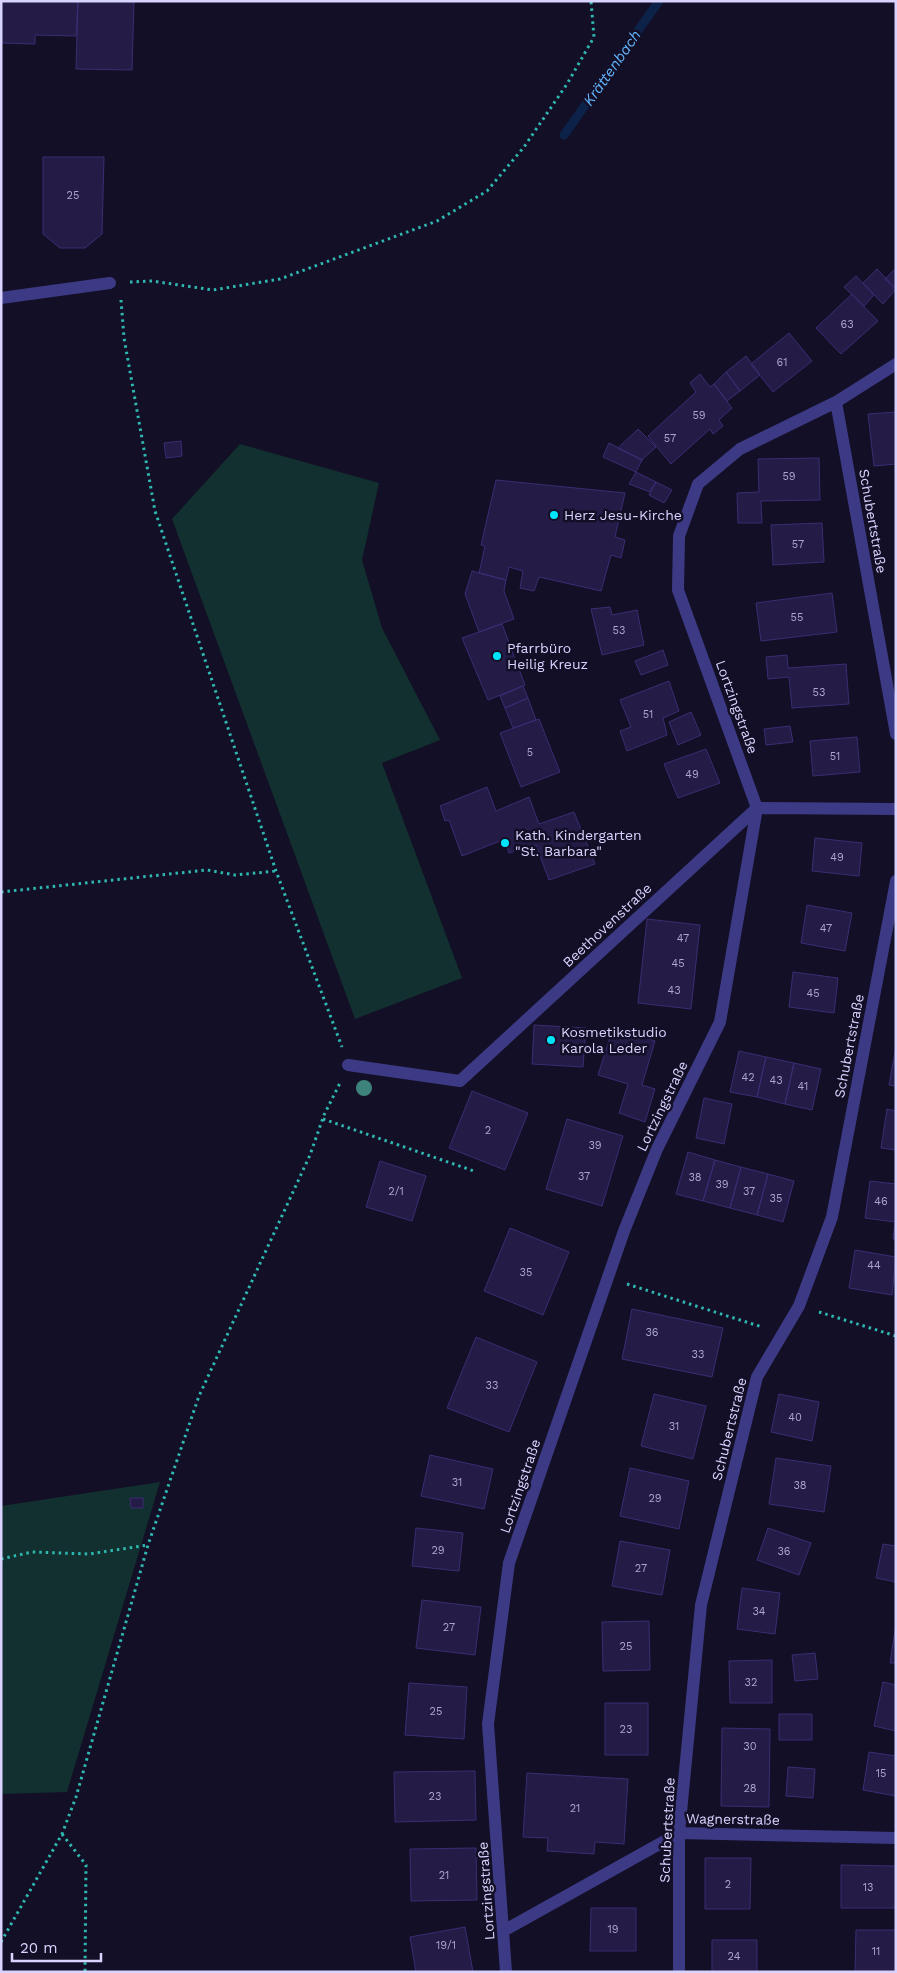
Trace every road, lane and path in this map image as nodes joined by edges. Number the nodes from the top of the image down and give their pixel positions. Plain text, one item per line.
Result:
1 (591, 1) edge
2 (115, 283) junction
3 (1, 298) edge
4 (896, 364) edge
5 (836, 402) junction
6 (896, 734) edge
7 (757, 808) junction
8 (896, 810) edge
9 (276, 871) junction
10 (896, 882) edge
11 (1, 892) edge
12 (348, 1065) junction
13 (323, 1119) junction
14 (474, 1171) dead end
15 (653, 1292) dead end
16 (799, 1306) junction
17 (781, 1334) junction
18 (896, 1336) edge
19 (148, 1544) junction
20 (1, 1559) edge
21 (679, 1833) junction
22 (62, 1834) junction
23 (896, 1838) edge
24 (505, 1930) junction
25 (1, 1942) edge
26 (85, 1972) edge
27 (506, 1972) edge
28 (679, 1972) edge

1 - 2 path
2 - 3 street
2 - 9 path
4 - 5 street, Lortzingstraße
5 - 6 street, Schubertstraße
5 - 7 street, Lortzingstraße
7 - 8 street
7 - 12 street, Beethovenstraße
7 - 24 street, Lortzingstraße
9 - 11 path
9 - 12 path
10 - 16 street, Schubertstraße
12 - 13 path
13 - 14 path
13 - 19 path
15 - 17 path
16 - 17 street, Schubertstraße
16 - 18 path
17 - 21 street, Schubertstraße
19 - 20 path
19 - 22 path
21 - 23 street, Wagnerstraße
21 - 24 street, Wagnerstraße
21 - 28 street, Schubertstraße
22 - 25 path
22 - 26 path
24 - 27 street, Lortzingstraße

